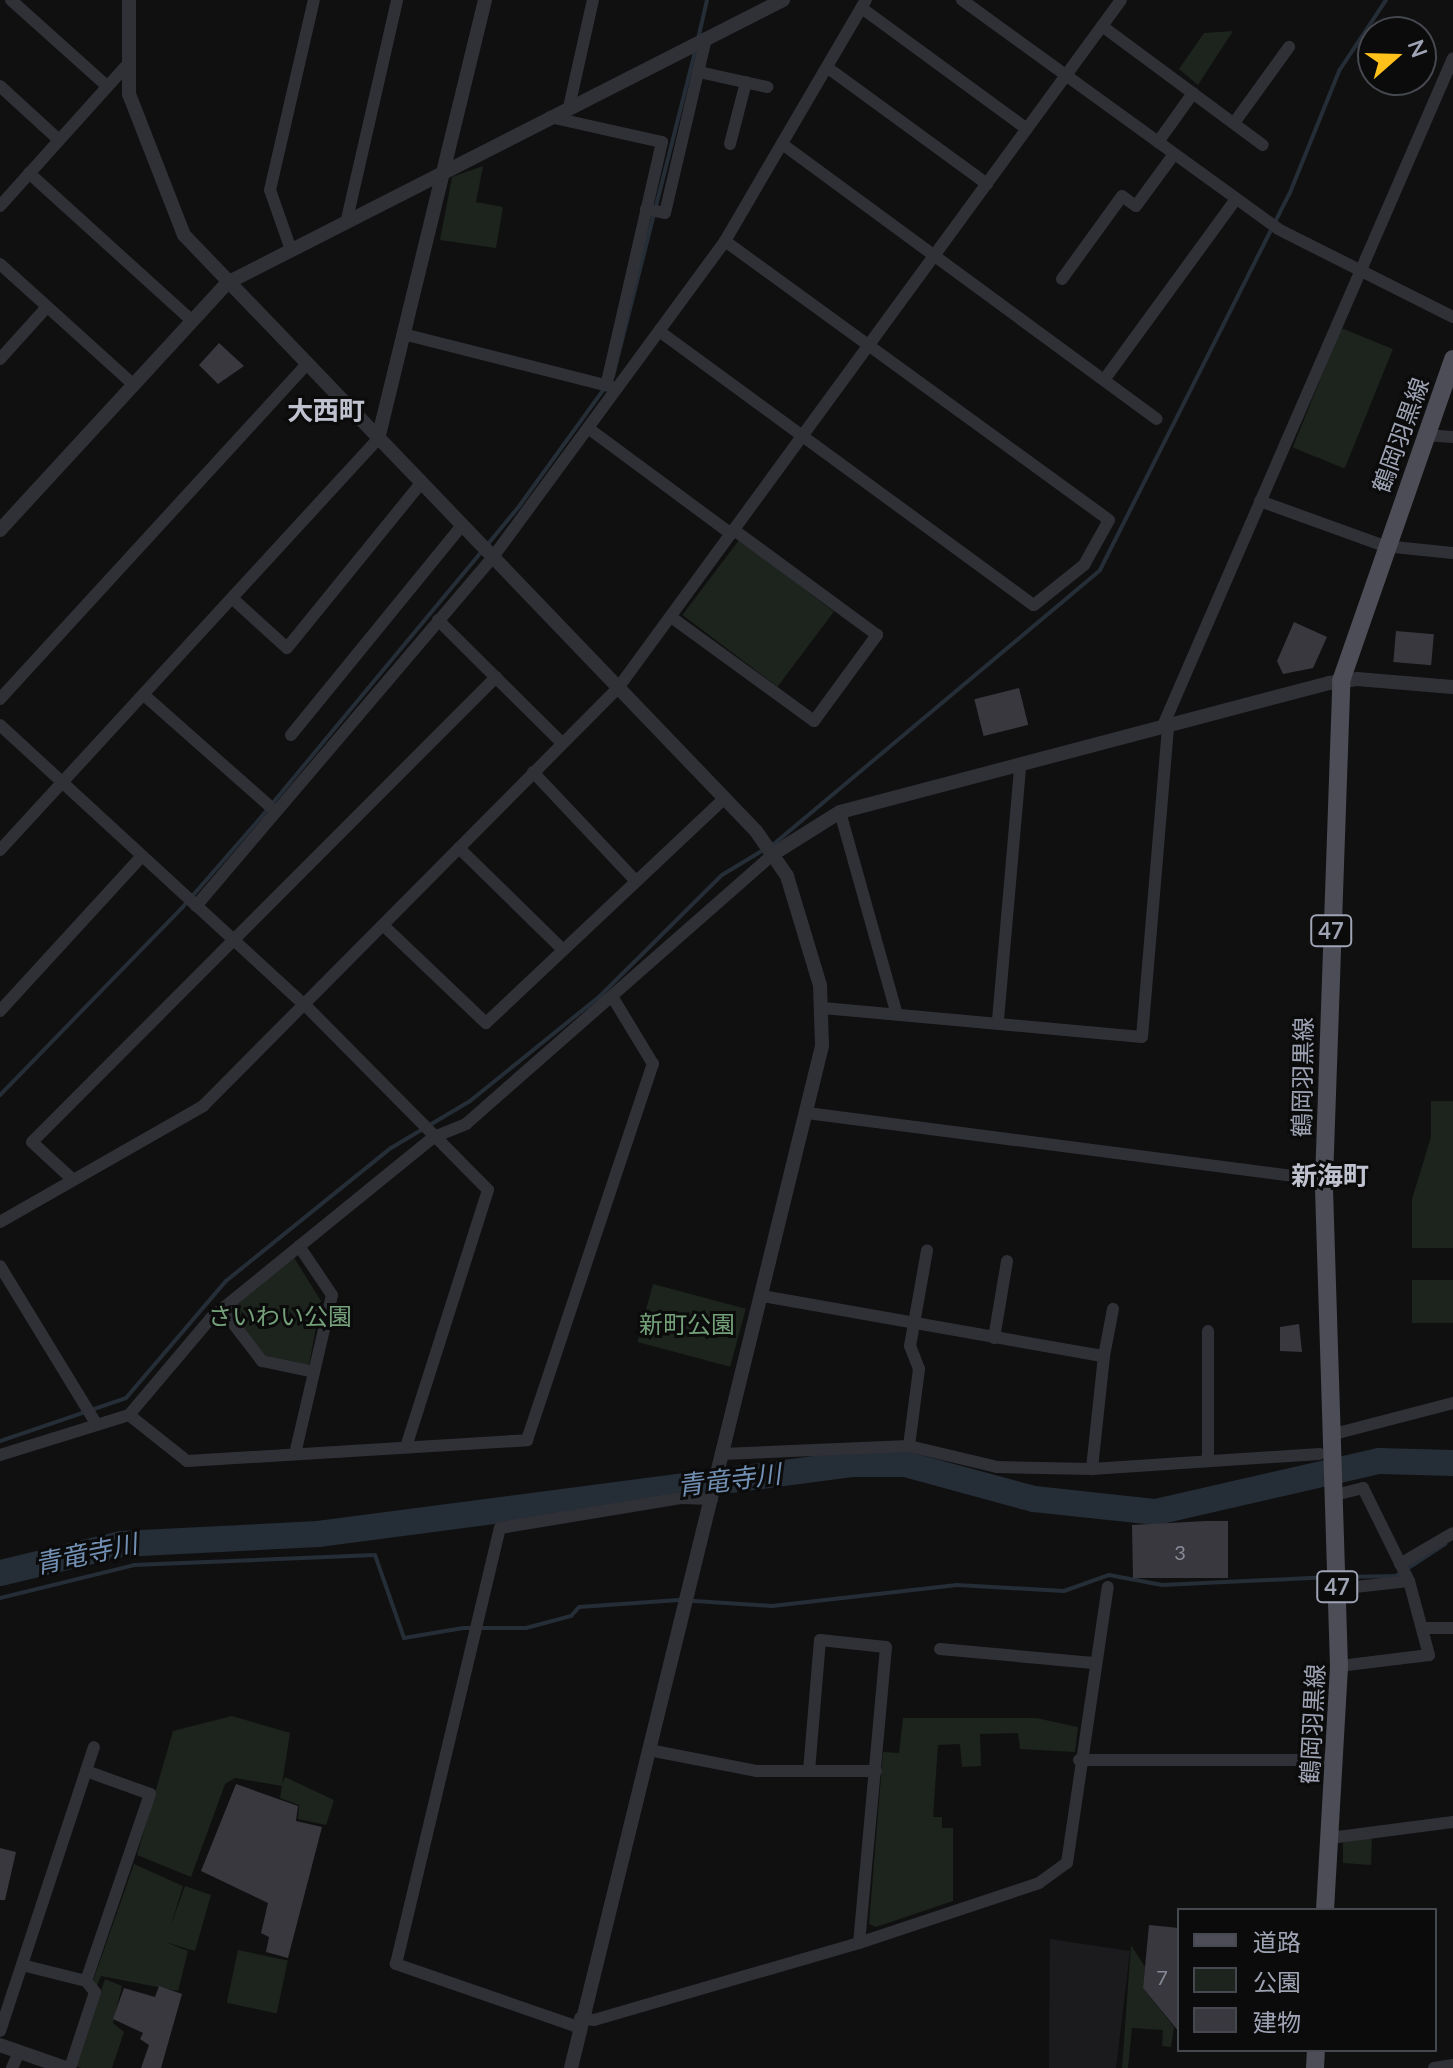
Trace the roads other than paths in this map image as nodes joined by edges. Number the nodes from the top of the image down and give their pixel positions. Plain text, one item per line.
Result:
1 (11, 0) edge
2 (129, 0) edge
3 (314, 0) edge
4 (397, 0) edge
5 (485, 0) edge
6 (593, 0) edge
7 (783, 0) edge
8 (962, 0) edge
9 (1121, 0) edge
10 (864, 4) edge
11 (1102, 26) junction
12 (706, 38) junction
13 (1289, 47) dead end
14 (1453, 58) edge
15 (126, 66) junction
16 (828, 68) junction
17 (699, 72) junction
18 (1066, 75) junction
19 (746, 82) junction
20 (0, 86) edge
21 (107, 86) junction
22 (767, 87) dead end
23 (1193, 93) junction
24 (569, 107) junction
25 (550, 117) junction
26 (1234, 123) junction
27 (1027, 129) junction
28 (59, 140) junction
29 (1158, 142) junction
30 (730, 144) dead end
31 (1263, 145) dead end
32 (785, 146) junction
33 (1174, 154) junction
34 (445, 170) junction
35 (29, 173) junction
36 (987, 184) junction
37 (1236, 199) junction
38 (0, 206) edge
39 (646, 209) junction
40 (347, 219) junction
41 (725, 241) junction
42 (290, 247) junction
43 (934, 256) junction
44 (0, 264) edge
45 (1358, 274) junction
46 (1062, 279) dead end
47 (227, 283) junction
48 (47, 307) junction
49 (1453, 317) edge
50 (192, 321) junction
51 (659, 331) junction
52 (407, 335) junction
53 (870, 345) junction
54 (0, 359) edge
55 (1453, 359) edge
56 (306, 365) junction
57 (1104, 380) junction
58 (134, 385) junction
59 (611, 386) junction
60 (1157, 419) dead end
61 (588, 428) junction
62 (1425, 435) junction
63 (803, 436) junction
64 (1453, 437) edge
65 (378, 439) junction
66 (421, 483) junction
67 (1260, 501) junction
68 (462, 525) junction
69 (0, 530) edge
70 (733, 532) junction
71 (1384, 546) junction
72 (1453, 553) edge
73 (493, 557) junction
74 (232, 598) junction
75 (671, 617) junction
76 (438, 620) junction
77 (496, 677) junction
78 (1341, 681) junction
79 (1453, 687) edge
80 (618, 688) junction
81 (144, 695) junction
82 (0, 699) edge
83 (0, 725) edge
84 (1165, 727) junction
85 (291, 735) dead end
86 (562, 743) junction
87 (1020, 767) junction
88 (533, 772) junction
89 (62, 782) junction
90 (725, 798) junction
91 (274, 810) junction
92 (840, 812) junction
93 (459, 848) junction
94 (0, 850) edge
95 (773, 854) junction
96 (142, 856) junction
97 (634, 879) junction
98 (196, 906) junction
99 (384, 926) junction
100 (236, 942) junction
101 (562, 949) junction
102 (613, 998) junction
103 (2, 1004) edge
104 (305, 1005) junction
105 (823, 1008) junction
106 (896, 1011) junction
107 (998, 1020) junction
108 (807, 1113) junction
109 (434, 1137) junction
110 (72, 1179) junction
111 (1324, 1180) junction
112 (0, 1222) edge
113 (299, 1246) junction
114 (927, 1251) dead end
115 (1007, 1261) dead end
116 (0, 1266) edge
117 (762, 1296) junction
118 (222, 1309) junction
119 (1113, 1309) dead end
120 (914, 1324) junction
121 (1208, 1331) dead end
122 (994, 1338) junction
123 (1104, 1356) junction
124 (314, 1372) junction
125 (1453, 1403) edge
126 (129, 1415) junction
127 (97, 1425) junction
128 (1334, 1434) junction
129 (909, 1446) junction
130 (406, 1447) junction
131 (295, 1454) junction
132 (723, 1454) junction
133 (1320, 1454) dead end
134 (0, 1455) edge
135 (1208, 1460) junction
136 (1092, 1469) junction
137 (712, 1499) junction
138 (1335, 1502) junction
139 (1453, 1533) edge
140 (1400, 1564) junction
141 (1409, 1581) junction
142 (1108, 1587) dead end
143 (1337, 1589) junction
144 (1424, 1628) junction
145 (1453, 1628) edge
146 (940, 1649) dead end
147 (1093, 1663) junction
148 (1339, 1666) junction
149 (94, 1747) dead end
150 (649, 1750) junction
151 (1079, 1760) junction
152 (1335, 1760) junction
153 (86, 1771) junction
154 (809, 1771) junction
155 (876, 1771) junction
156 (1453, 1822) edge
157 (1330, 1838) junction
158 (1325, 1908) edge
159 (859, 1943) junction
160 (22, 1965) junction
161 (86, 1981) junction
162 (579, 2022) junction
163 (0, 2031) edge
164 (0, 2045) edge
165 (19, 2052) junction
166 (1453, 2065) edge
167 (12, 2068) edge
168 (68, 2068) edge
169 (571, 2068) edge
170 (1434, 2068) edge

1 - 21 street
2 - 15 street
3 - 42 street
4 - 40 street
5 - 34 street
6 - 24 street
7 - 12 street
8 - 18 street
9 - 11 street
10 - 16 street
10 - 27 street
11 - 18 street
11 - 23 street
12 - 17 street
12 - 24 street
13 - 26 street
14 - 45 street
15 - 21 street
15 - 47 street
16 - 32 street
16 - 36 street
17 - 19 street
17 - 39 street
18 - 27 street
18 - 29 street
19 - 22 street
19 - 30 street
20 - 28 street
21 - 28 street
23 - 26 street
23 - 29 street
24 - 25 street
25 - 34 street
25 - 39 street
26 - 31 street
27 - 36 street
28 - 35 street
29 - 33 street
32 - 41 street
32 - 43 street
33 - 37 street
33 - 46 street
34 - 40 street
34 - 52 street
35 - 38 street
35 - 50 street
36 - 43 street
37 - 45 street
37 - 57 street
39 - 59 street
40 - 42 street
41 - 51 street
41 - 53 street
42 - 47 street
43 - 53 street
43 - 57 street
44 - 48 street
45 - 49 street
45 - 67 street
47 - 50 street
47 - 56 street
48 - 54 street
48 - 58 street
50 - 58 street
51 - 59 street
51 - 63 street
52 - 59 street
52 - 65 street
53 - 63 street
53 - 63 street
55 - 62 main road, 鶴岡羽黒線 / 47
56 - 65 street
56 - 82 street
57 - 60 street
58 - 69 street
59 - 61 street
61 - 70 street
61 - 73 street
62 - 64 street
62 - 71 main road, 鶴岡羽黒線 / 47
63 - 70 street
65 - 66 street
65 - 74 street
66 - 68 street
66 - 74 street
67 - 71 street
67 - 84 street
68 - 73 street
68 - 85 street
70 - 75 street
70 - 75 street
71 - 72 street
71 - 78 main road, 鶴岡羽黒線 / 47
73 - 76 street
73 - 80 street
74 - 81 street
75 - 80 street
76 - 77 street
76 - 91 street
77 - 86 street
77 - 100 street
78 - 79 street
78 - 84 street
78 - 111 main road, 鶴岡羽黒線 / 47
80 - 86 street
80 - 90 street
81 - 89 street
81 - 91 street
83 - 89 street
84 - 87 street
84 - 107 street
86 - 88 street
87 - 92 street
87 - 107 street
88 - 93 street
88 - 97 street
89 - 94 street
89 - 96 street
90 - 95 street
90 - 97 street
91 - 98 street
92 - 95 street
92 - 106 street
93 - 99 street
93 - 101 street
95 - 102 street
95 - 105 street
96 - 98 street
96 - 103 street
97 - 101 street
98 - 100 street
99 - 101 street
99 - 104 street
100 - 104 street
100 - 110 street
102 - 109 street
102 - 130 street
104 - 109 street
104 - 110 street
105 - 106 street
105 - 108 street
106 - 107 street
108 - 111 street
108 - 117 street
109 - 113 street
109 - 130 street
110 - 112 street
111 - 128 main road, 鶴岡羽黒線 / 47
113 - 118 street
113 - 124 street
114 - 120 street
115 - 122 street
116 - 127 street
117 - 120 street
117 - 132 street
118 - 124 street
118 - 126 street
119 - 123 street
120 - 122 street
120 - 129 street
121 - 135 street
122 - 123 street
123 - 136 street
124 - 131 street
125 - 128 street
126 - 127 street
126 - 131 street
127 - 134 street
128 - 138 main road, 鶴岡羽黒線 / 47
129 - 132 street
129 - 136 street
130 - 131 street
132 - 137 street
133 - 135 street
135 - 136 street
137 - 150 street
137 - 162 street
138 - 140 street
138 - 143 main road, 鶴岡羽黒線 / 47
139 - 140 street
140 - 141 street
141 - 143 street
141 - 144 street
142 - 147 street
143 - 148 main road, 鶴岡羽黒線 / 47
144 - 145 street
144 - 148 street
146 - 147 street
147 - 151 street
148 - 152 main road, 鶴岡羽黒線 / 47
149 - 153 street
150 - 154 street
150 - 162 street
151 - 152 street
151 - 159 street
152 - 157 main road, 鶴岡羽黒線 / 47
153 - 160 street
153 - 161 street
154 - 155 street
154 - 155 street
155 - 159 street
156 - 157 street
157 - 158 main road, 鶴岡羽黒線 / 47
159 - 162 street
160 - 161 street
160 - 163 street
161 - 168 street
162 - 169 street
164 - 165 street
165 - 167 street
165 - 168 street
166 - 170 street

